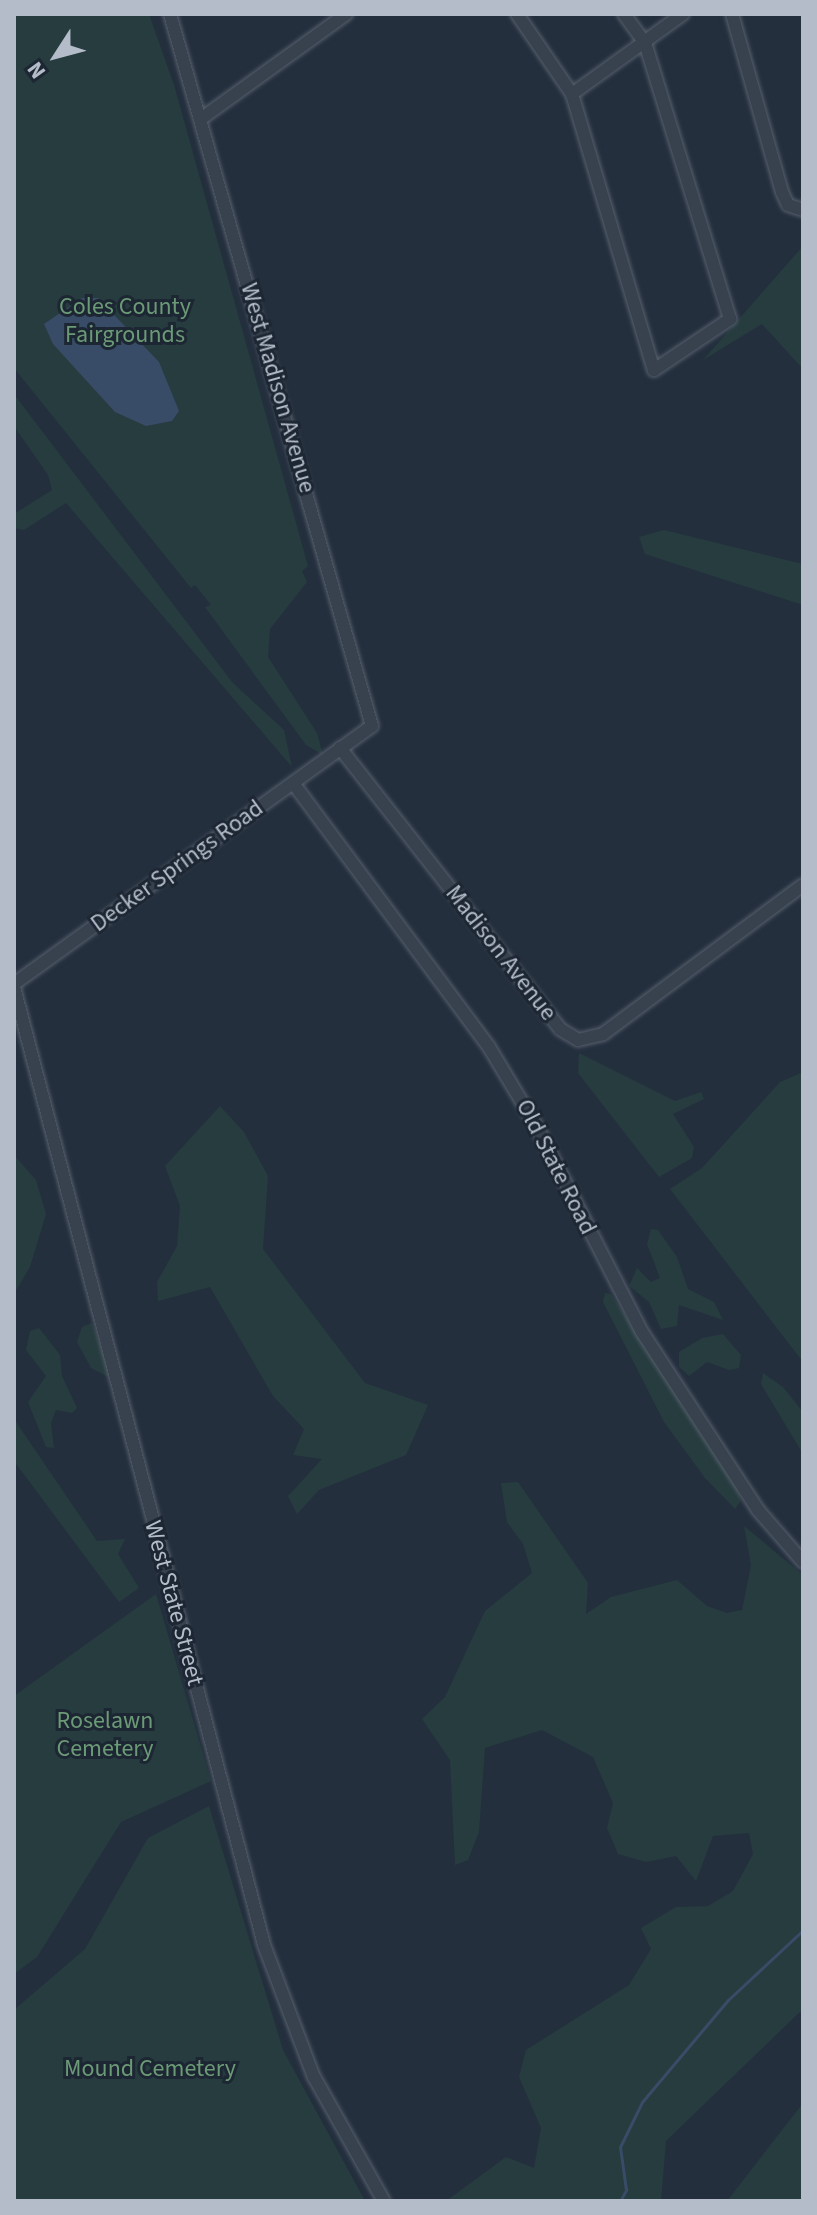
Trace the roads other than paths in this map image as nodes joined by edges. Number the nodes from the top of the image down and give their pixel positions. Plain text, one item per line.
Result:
1 (170, 14) edge
2 (346, 14) edge
3 (517, 14) edge
4 (624, 14) edge
5 (683, 14) edge
6 (732, 14) edge
7 (645, 43) junction
8 (572, 94) junction
9 (202, 118) junction
10 (803, 210) edge
11 (340, 748) junction
12 (293, 783) junction
13 (803, 885) edge
14 (14, 985) edge
15 (803, 1562) edge
16 (384, 2201) edge

1 - 9 street, West Madison Avenue
2 - 9 street
3 - 8 street
4 - 7 street
5 - 7 street
6 - 10 street
7 - 8 street
7 - 8 street
9 - 11 street, West Madison Avenue
11 - 12 street, Decker Springs Road
11 - 13 street, Madison Avenue
12 - 14 street, Decker Springs Road
12 - 15 street, Old State Road
14 - 16 street, West State Street

